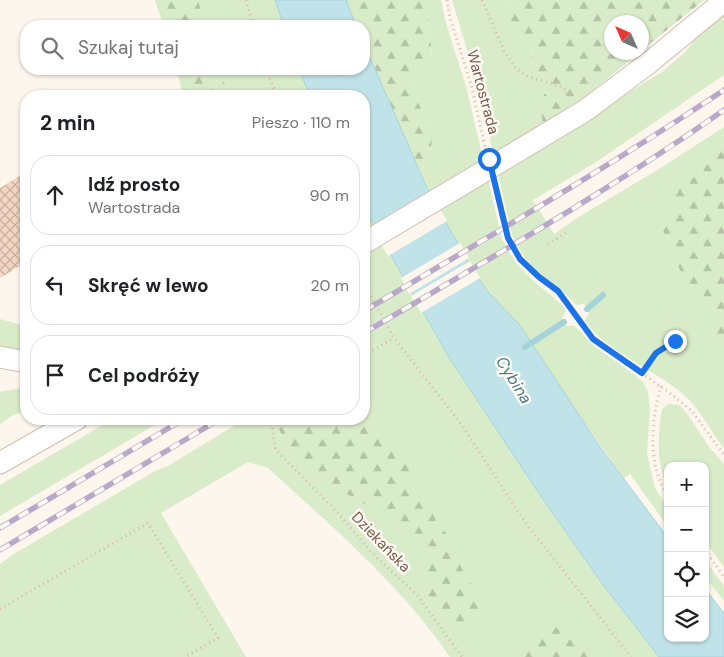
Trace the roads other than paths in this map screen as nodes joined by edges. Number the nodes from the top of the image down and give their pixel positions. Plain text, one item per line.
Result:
1 (724, 1) edge
2 (370, 239) edge
3 (0, 357) edge
4 (20, 361) edge
5 (66, 425) edge
6 (0, 463) edge

1 - 2 street, bridge
3 - 4 street
5 - 6 street

